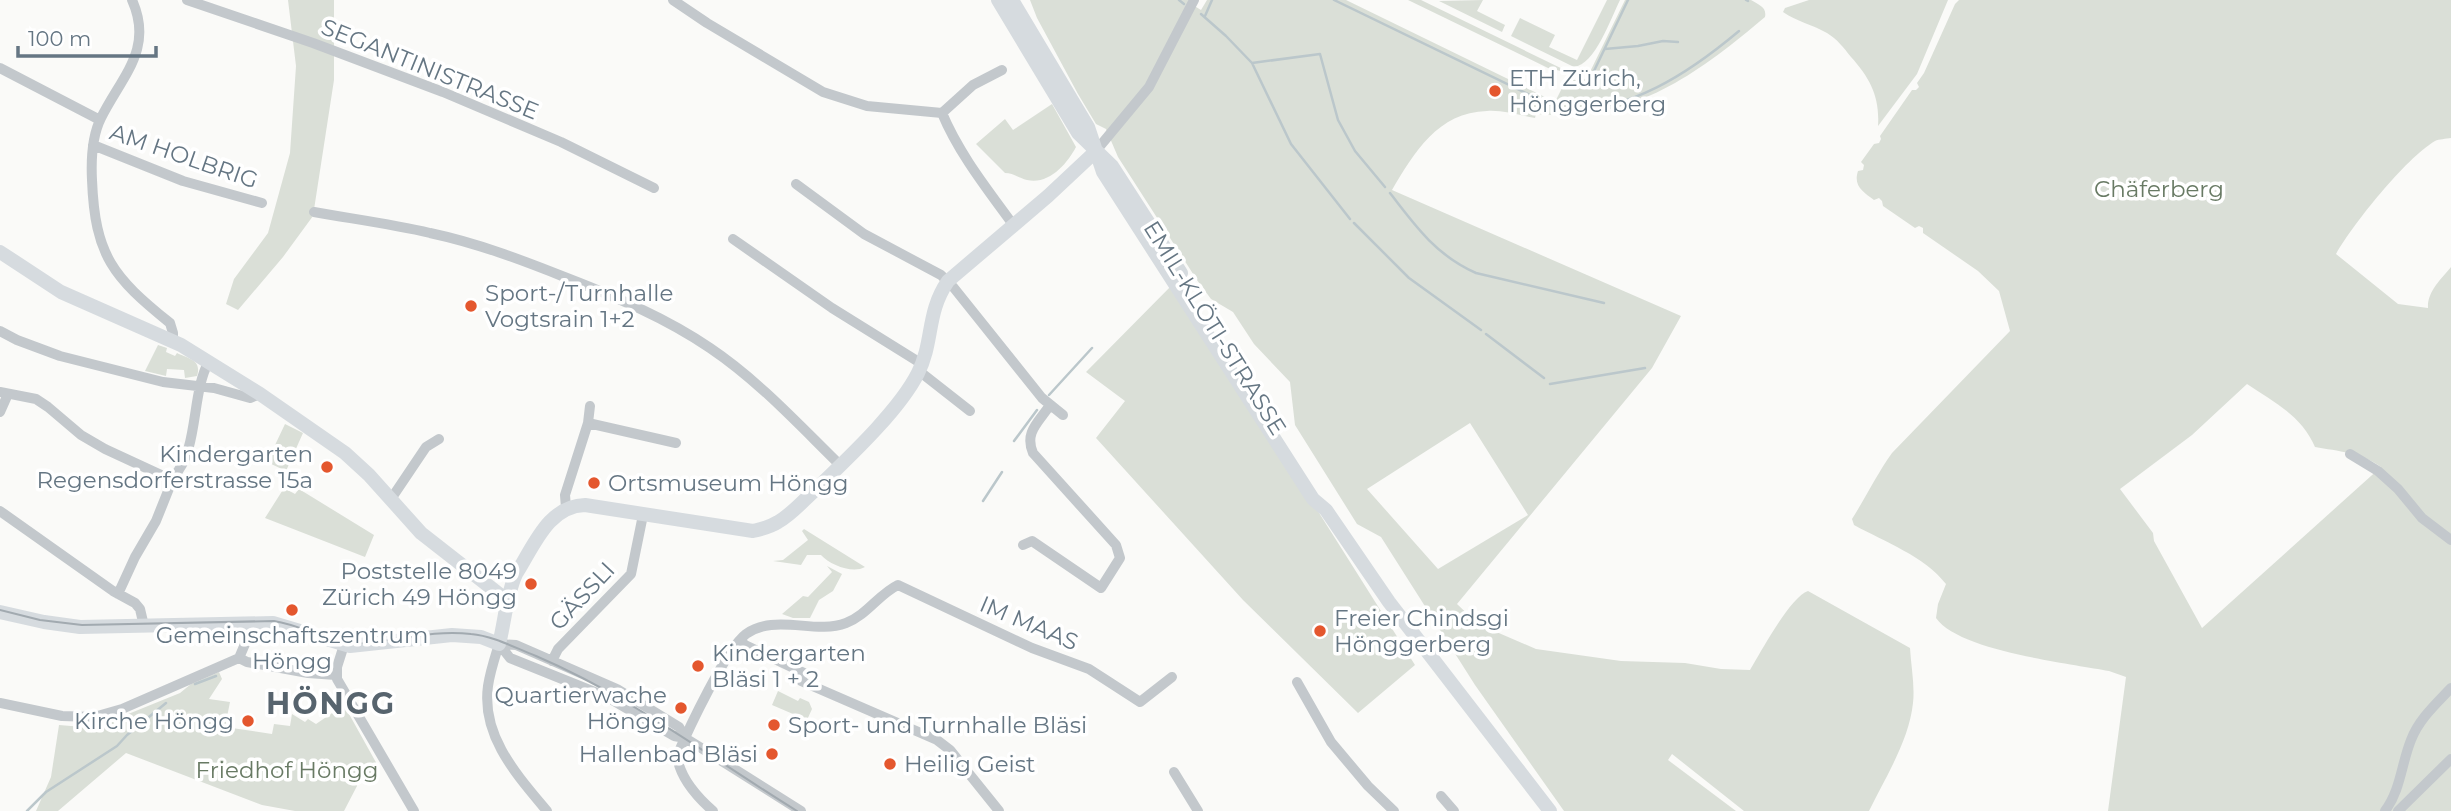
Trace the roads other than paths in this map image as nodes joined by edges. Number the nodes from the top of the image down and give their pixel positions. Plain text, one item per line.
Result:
1 (132, 0) edge
2 (187, 0) edge
3 (673, 0) edge
4 (998, 0) edge
5 (1012, 0) edge
6 (1194, 0) edge
7 (0, 68) edge
8 (1002, 69) dead end
9 (942, 113) junction
10 (100, 120) junction
11 (93, 145) junction
12 (1096, 152) junction
13 (796, 184) dead end
14 (653, 188) dead end
15 (262, 203) dead end
16 (314, 212) dead end
17 (1014, 226) junction
18 (733, 239) dead end
19 (0, 252) edge
20 (947, 281) junction
21 (0, 331) edge
22 (173, 342) junction
23 (209, 361) junction
24 (920, 367) junction
25 (201, 386) junction
26 (4, 393) edge
27 (260, 394) junction
28 (1050, 405) junction
29 (590, 406) dead end
30 (970, 411) dead end
31 (0, 412) edge
32 (1063, 415) dead end
33 (588, 422) junction
34 (439, 439) dead end
35 (676, 443) dead end
36 (2350, 454) dead end
37 (841, 466) junction
38 (172, 480) junction
39 (391, 499) junction
40 (566, 508) junction
41 (0, 511) edge
42 (643, 515) junction
43 (2451, 540) edge
44 (1023, 545) dead end
45 (118, 594) junction
46 (508, 601) junction
47 (0, 612) edge
48 (245, 623) junction
49 (144, 626) junction
50 (740, 640) junction
51 (499, 643) junction
52 (344, 645) junction
53 (239, 658) junction
54 (552, 660) junction
55 (336, 675) junction
56 (1172, 677) dead end
57 (1297, 681) dead end
58 (592, 684) junction
59 (2451, 688) edge
60 (0, 703) edge
61 (685, 738) junction
62 (2451, 759) edge
63 (1174, 772) dead end
64 (1441, 796) dead end
65 (414, 811) edge
66 (547, 811) edge
67 (713, 811) edge
68 (801, 811) edge
69 (999, 811) edge
70 (1198, 811) edge
71 (1394, 811) edge
72 (1454, 811) edge
73 (1550, 811) edge
74 (2385, 811) edge
75 (2398, 811) edge

1 - 10 street
2 - 14 street, SEGANTINISTRASSE
3 - 9 street
4 - 12 street, EMIL-KLÖTI-STRASSE
5 - 12 street, EMIL-KLÖTI-STRASSE
6 - 12 street
7 - 10 street
8 - 9 street
9 - 17 street
10 - 11 street
11 - 15 street, AM HOLBRIG
11 - 22 street
12 - 17 street
12 - 73 street, EMIL-KLÖTI-STRASSE
13 - 20 street
16 - 37 street
17 - 20 street
18 - 24 street
19 - 22 street
20 - 24 street
20 - 28 street
21 - 25 street
22 - 23 street
23 - 25 street
23 - 27 street
24 - 30 street
24 - 37 street
25 - 27 street
25 - 38 street
26 - 31 street
26 - 38 street
27 - 39 street
28 - 32 street
28 - 44 street
29 - 33 street
33 - 35 street
33 - 40 street
34 - 39 street
36 - 43 street
37 - 42 street
38 - 45 street
39 - 46 street
40 - 42 street
40 - 46 street
41 - 45 street
42 - 54 street, GÄSSLI
45 - 49 street
46 - 51 street
47 - 49 street
48 - 49 street
48 - 52 street
48 - 53 street
50 - 56 street, IM MAAS
50 - 61 street
50 - 69 street
51 - 52 street
51 - 54 street
51 - 58 street
51 - 66 street
52 - 55 street
53 - 55 street
53 - 60 street
54 - 58 street
55 - 65 street
57 - 71 street
58 - 61 street
59 - 74 street
61 - 67 street
61 - 68 street
62 - 75 street
63 - 70 street
64 - 72 street

